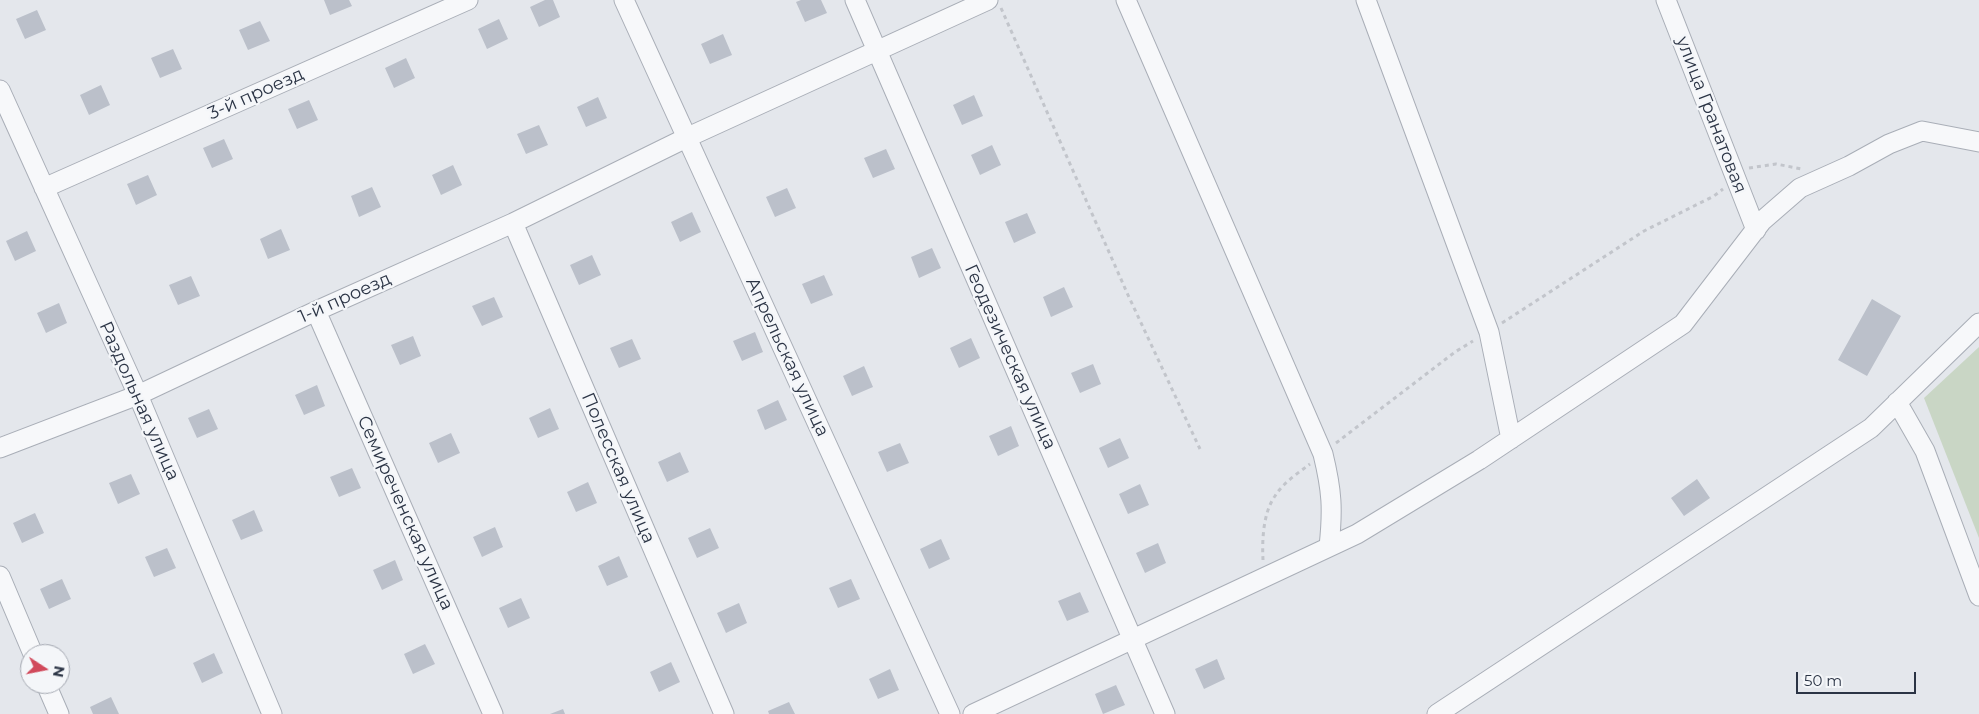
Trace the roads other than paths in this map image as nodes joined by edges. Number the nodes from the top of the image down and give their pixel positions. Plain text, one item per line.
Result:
1 (468, 0) edge
2 (624, 0) edge
3 (854, 0) edge
4 (988, 0) edge
5 (1126, 0) edge
6 (1366, 0) edge
7 (1666, 0) edge
8 (876, 50) junction
9 (0, 90) edge
10 (686, 138) junction
11 (1979, 142) edge
12 (44, 188) junction
13 (513, 222) junction
14 (1756, 230) junction
15 (316, 311) junction
16 (1979, 323) edge
17 (138, 395) junction
18 (1897, 402) junction
19 (1511, 439) junction
20 (0, 448) edge
21 (1329, 547) junction
22 (0, 576) edge
23 (1979, 596) edge
24 (1134, 640) junction
25 (29, 644) edge
26 (50, 694) edge
27 (59, 714) edge
28 (272, 714) edge
29 (494, 714) edge
30 (724, 714) edge
31 (950, 714) edge
32 (974, 714) edge
33 (1165, 714) edge
34 (1437, 714) edge

1 - 12 street, 3-й проезд
2 - 10 street, Апрельская улица
3 - 8 street, Геодезическая улица
4 - 8 street, 1-й проезд
5 - 21 street
6 - 19 street
7 - 14 street, улица Гранатовая
8 - 10 street, 1-й проезд
8 - 24 street, Геодезическая улица
9 - 12 street, Раздольная улица
10 - 13 street, 1-й проезд
10 - 31 street, Апрельская улица
11 - 14 street
12 - 17 street, Раздольная улица
13 - 15 street, 1-й проезд
13 - 30 street, Полесская улица
14 - 19 street
15 - 17 street, 1-й проезд
15 - 29 street, Семиреченская улица
16 - 18 street
17 - 20 street, 1-й проезд
17 - 28 street, Раздольная улица
18 - 23 street
18 - 34 street
19 - 21 street
21 - 24 street
22 - 25 street
24 - 32 street
24 - 33 street, Геодезическая улица
26 - 27 street

